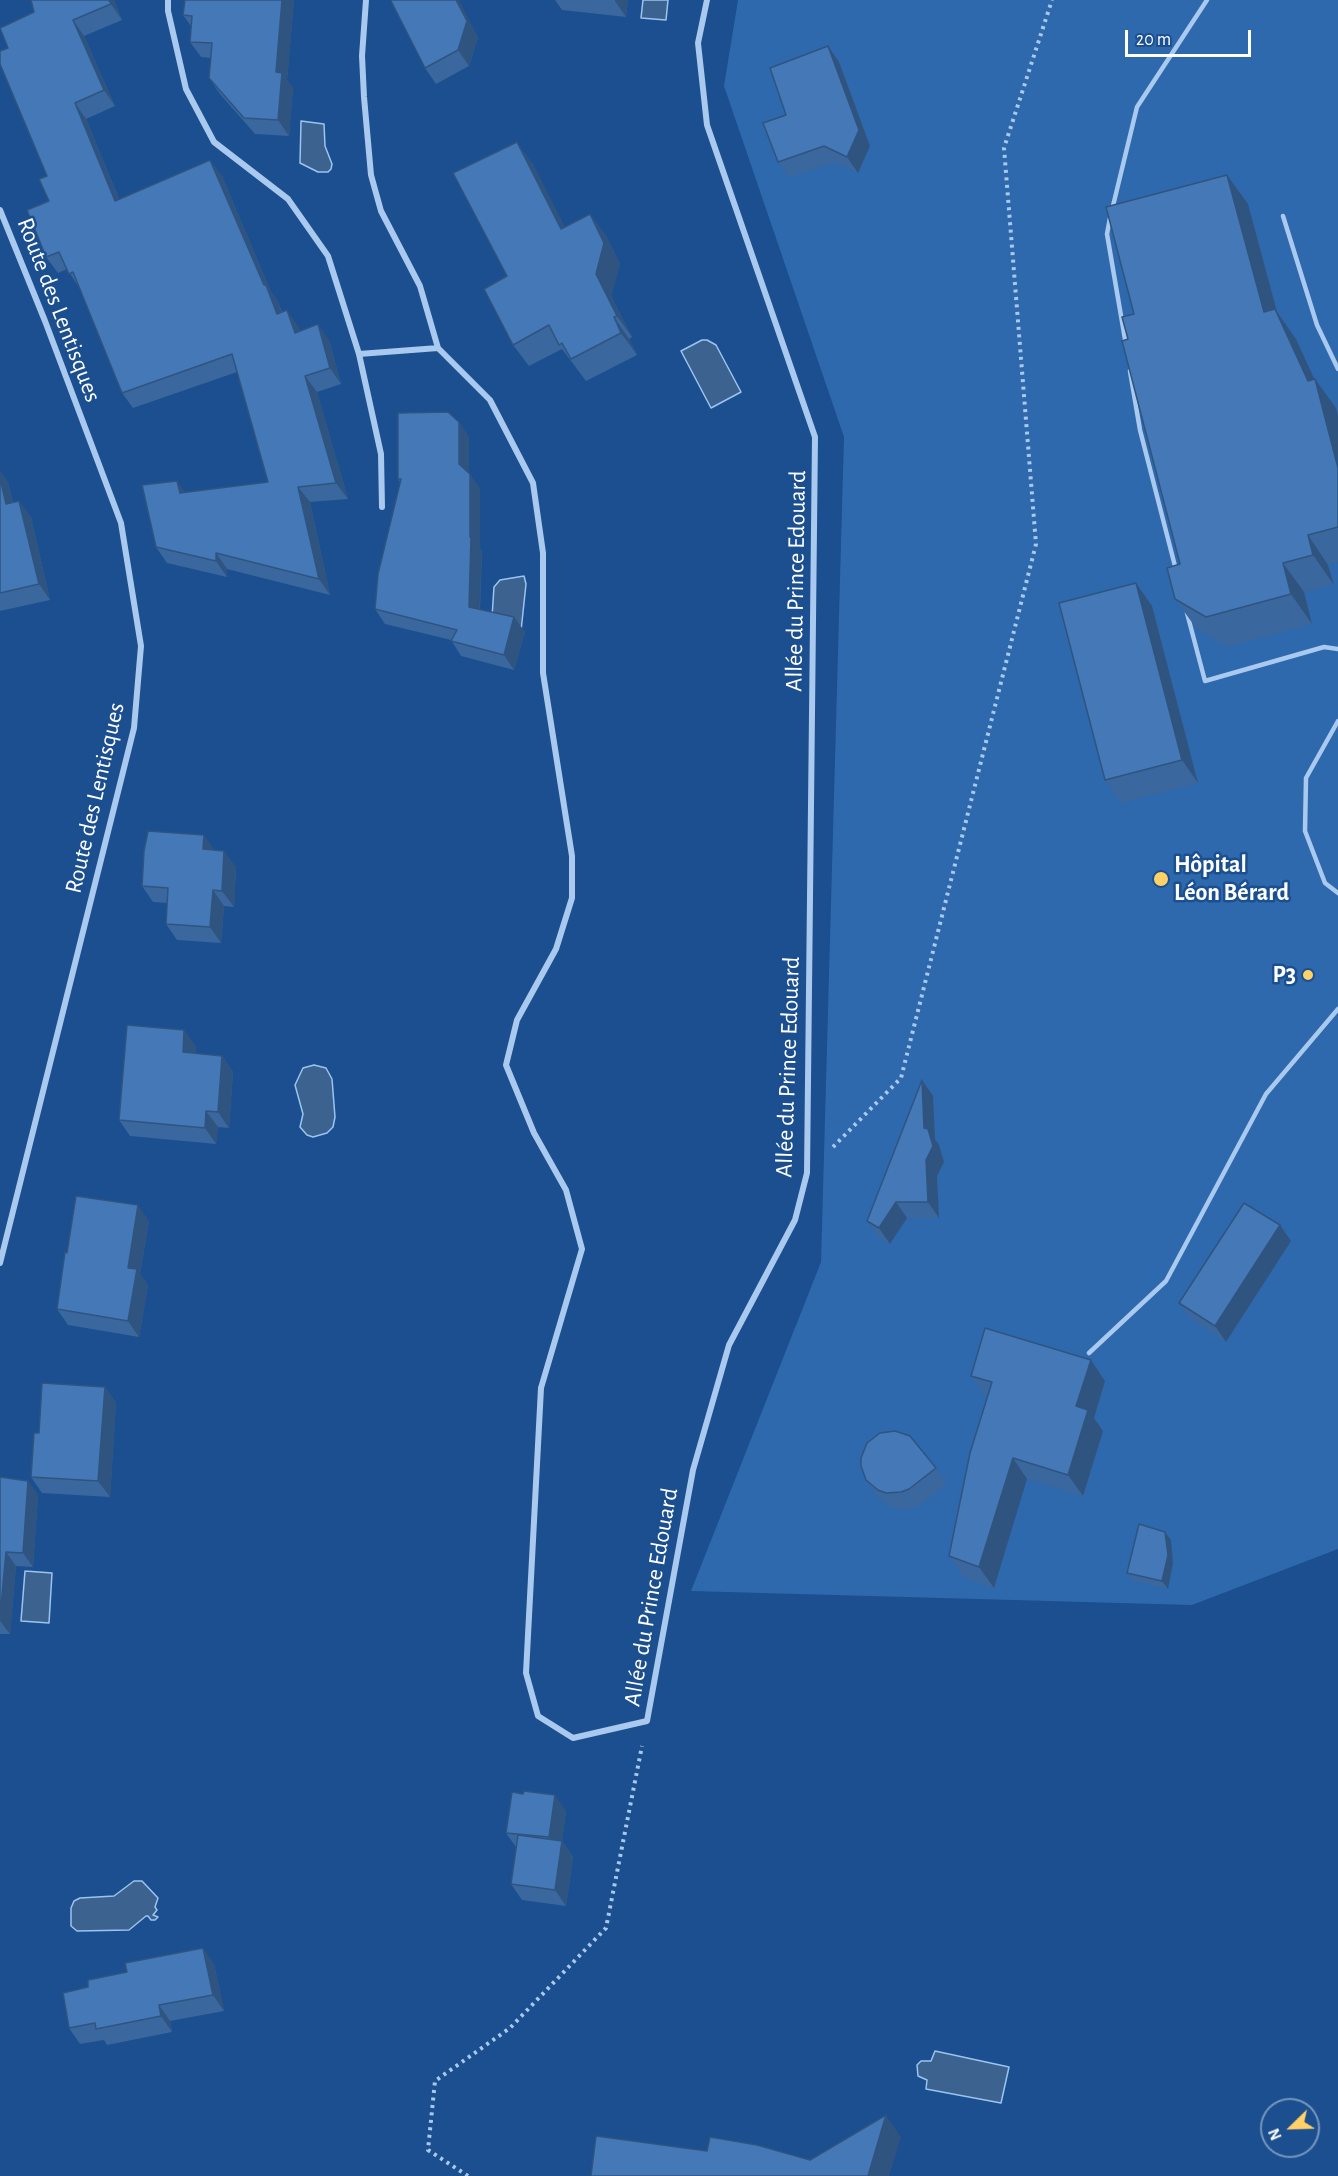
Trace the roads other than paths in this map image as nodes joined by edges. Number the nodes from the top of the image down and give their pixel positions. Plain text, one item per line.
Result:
1 (168, 0) edge
2 (366, 0) edge
3 (707, 0) edge
4 (1207, 0) edge
5 (0, 210) edge
6 (1283, 216) dead end
7 (438, 348) junction
8 (1126, 349) edge
9 (359, 354) junction
10 (1128, 361) edge
11 (1338, 369) edge
12 (382, 507) dead end
13 (1178, 578) edge
14 (1184, 601) edge
15 (1338, 648) edge
16 (1338, 721) edge
17 (1338, 893) edge
18 (1338, 1010) edge
19 (0, 1263) edge
20 (1089, 1353) dead end

1 - 9 street
2 - 7 street
3 - 7 street, Allée du Prince Edouard
4 - 8 lane
5 - 19 street, Route des Lentisques
6 - 11 lane
7 - 9 street
9 - 12 street
10 - 13 lane
14 - 15 lane
16 - 17 lane
18 - 20 lane

